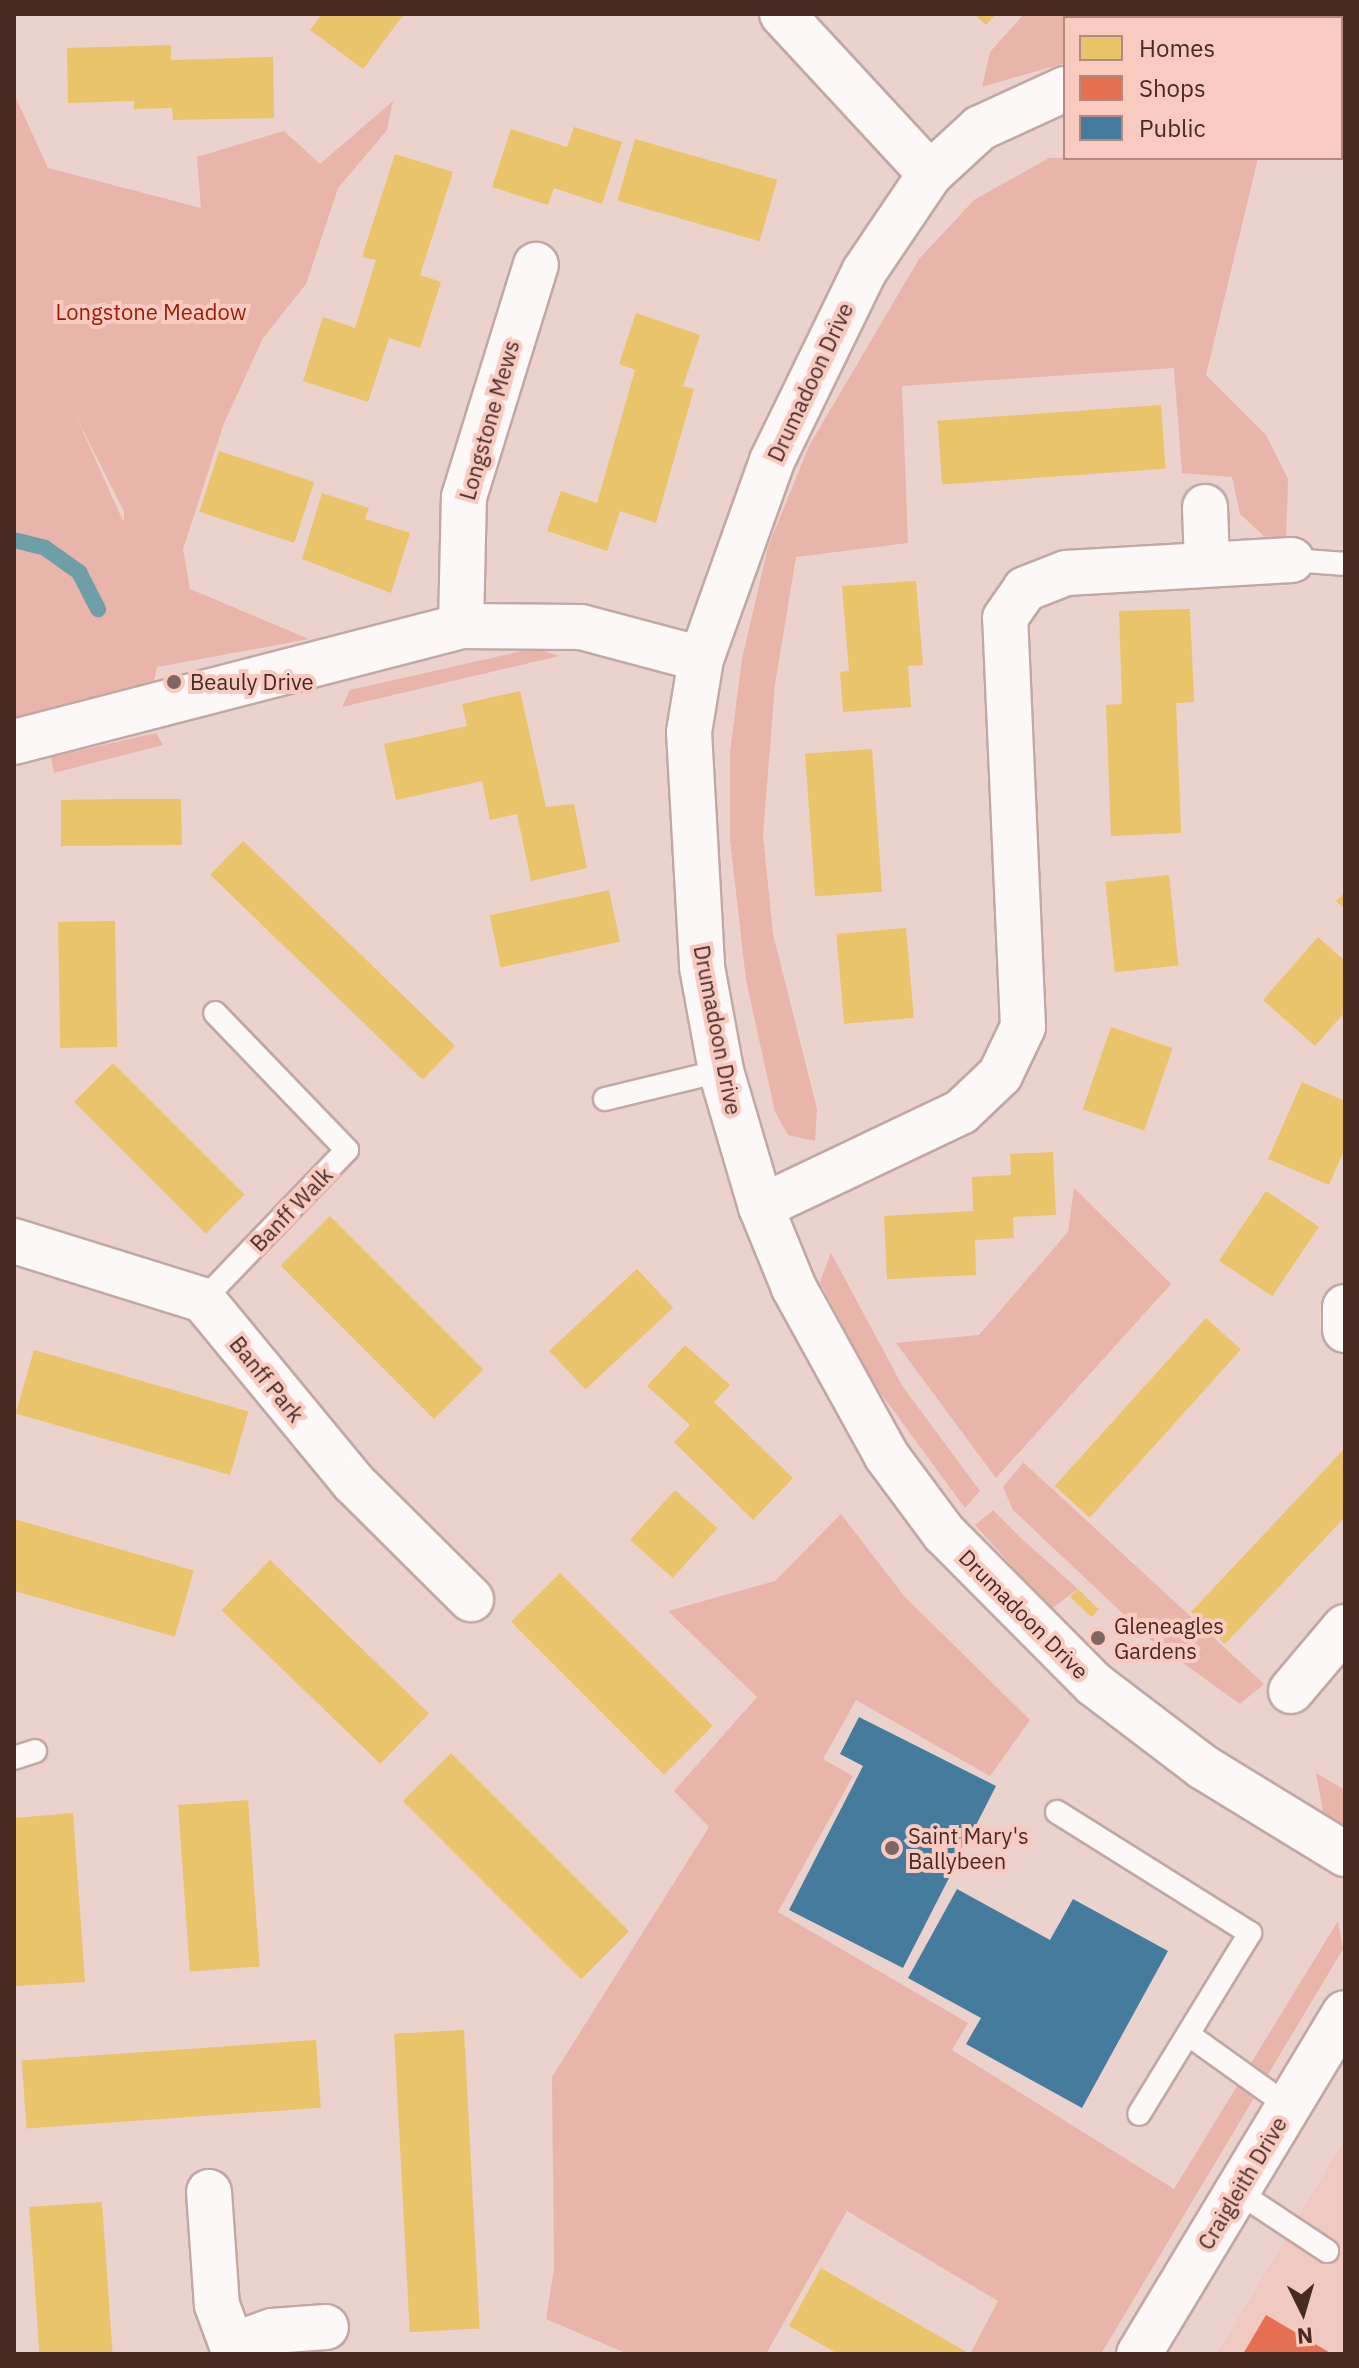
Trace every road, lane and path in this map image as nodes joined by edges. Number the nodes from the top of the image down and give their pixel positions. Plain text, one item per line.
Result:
1 (782, 14) edge
2 (1063, 90) edge
3 (930, 174) junction
4 (536, 265) dead end
5 (1205, 507) dead end
6 (1292, 560) joint
7 (1207, 563) junction
8 (1345, 564) edge
9 (461, 626) junction
10 (701, 659) junction
11 (14, 742) edge
12 (215, 1013) dead end
13 (721, 1071) junction
14 (605, 1099) dead end
15 (761, 1207) junction
16 (14, 1241) edge
17 (203, 1300) junction
18 (1345, 1307) edge
19 (1345, 1330) edge
20 (471, 1599) dead end
21 (1345, 1627) edge
22 (1291, 1691) dead end
23 (1057, 1812) dead end
24 (1345, 1854) edge
25 (1345, 2013) edge
26 (1189, 2035) junction
27 (1288, 2106) junction
28 (1139, 2114) dead end
29 (209, 2192) dead end
30 (1238, 2192) junction
31 (1327, 2251) dead end
32 (326, 2327) dead end
33 (235, 2350) edge
34 (1139, 2354) edge

1 - 3 street
2 - 3 street, Drumadoon Drive
3 - 10 street, Drumadoon Drive
4 - 9 street, Longstone Mews
5 - 7 street
6 - 7 street
6 - 8 lane
7 - 15 street
9 - 10 street
9 - 11 street
10 - 13 street, Drumadoon Drive
12 - 17 lane, Banff Walk
13 - 14 lane
13 - 15 street, Drumadoon Drive
15 - 24 street, Drumadoon Drive
16 - 17 street
17 - 20 street, Banff Park
18 - 19 street
21 - 22 street
23 - 26 lane
25 - 27 street, Craigleith Drive
26 - 27 lane
26 - 28 lane
27 - 30 street, Craigleith Drive
29 - 33 street
30 - 31 lane
30 - 34 street, Craigleith Drive
32 - 33 street

